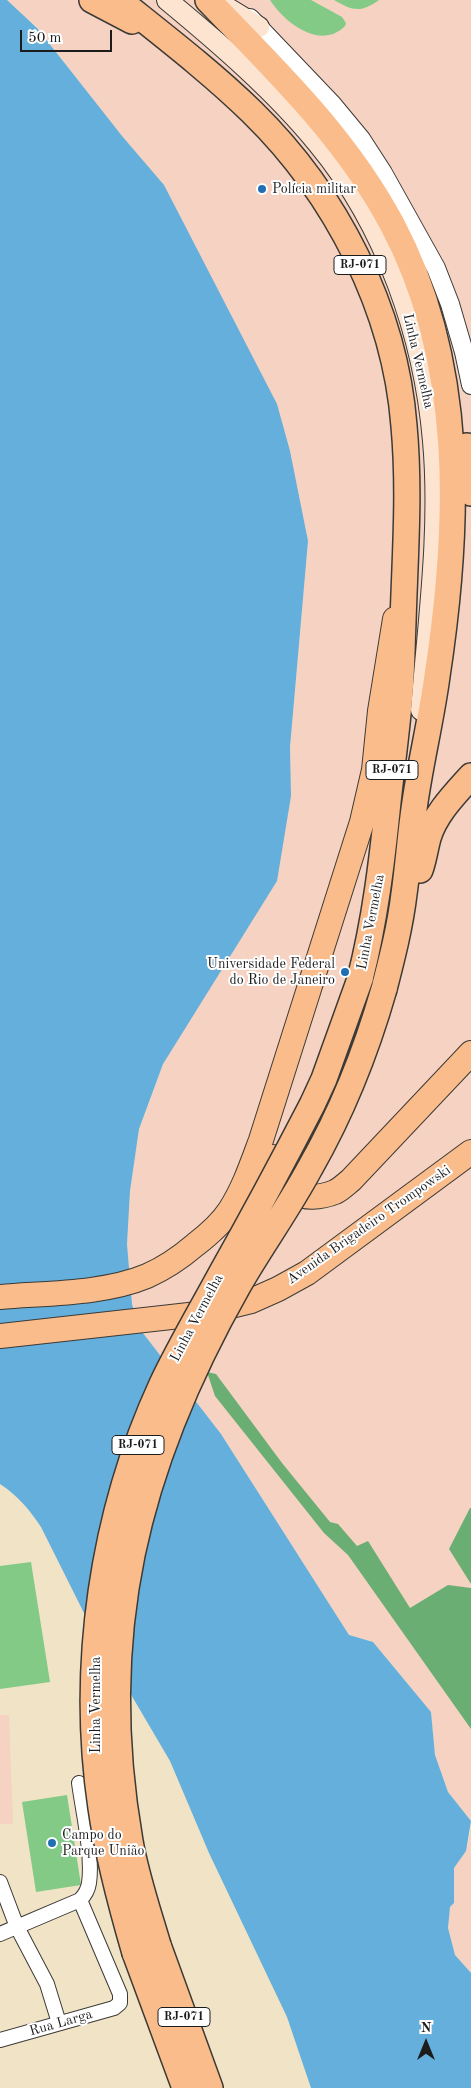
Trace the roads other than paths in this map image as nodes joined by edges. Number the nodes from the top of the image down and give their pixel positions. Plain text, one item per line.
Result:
1 (92, 0) edge
2 (119, 0) edge
3 (167, 0) edge
4 (208, 0) edge
5 (214, 0) edge
6 (232, 0) edge
7 (259, 28) junction
8 (168, 39) junction
9 (414, 272) junction
10 (471, 385) edge
11 (471, 493) edge
12 (404, 558) junction
13 (471, 776) edge
14 (414, 809) junction
15 (397, 938) junction
16 (303, 1011) junction
17 (471, 1053) edge
18 (471, 1061) edge
19 (445, 1083) junction
20 (471, 1152) edge
21 (0, 1297) edge
22 (0, 1336) edge
23 (79, 1783) dead end
24 (0, 1882) edge
25 (80, 1900) junction
26 (17, 1927) junction
27 (0, 1934) edge
28 (59, 2022) junction
29 (0, 2040) edge
30 (185, 2088) edge
31 (210, 2088) edge

1 - 8 highway
2 - 8 highway, Linha Vermelha / RJ-071
3 - 14 main road, Linha Vermelha
4 - 9 highway, Linha Vermelha / RJ-071
5 - 7 main road
6 - 7 street
7 - 10 street
8 - 12 highway, Linha Vermelha / RJ-071
9 - 11 highway
9 - 14 highway, Linha Vermelha / RJ-071
12 - 16 highway, Linha Vermelha
12 - 30 highway, Linha Vermelha / RJ-071, bridge
13 - 15 highway
14 - 15 highway, Linha Vermelha / RJ-071
15 - 31 highway, Linha Vermelha / RJ-071, bridge
16 - 19 highway
16 - 21 highway
17 - 19 highway
18 - 19 highway
20 - 22 highway, Avenida Brigadeiro Trompowski
23 - 25 street
24 - 26 street
25 - 26 street
25 - 28 street, Rua Larga
26 - 27 street
26 - 28 street
28 - 29 street, Rua Larga

